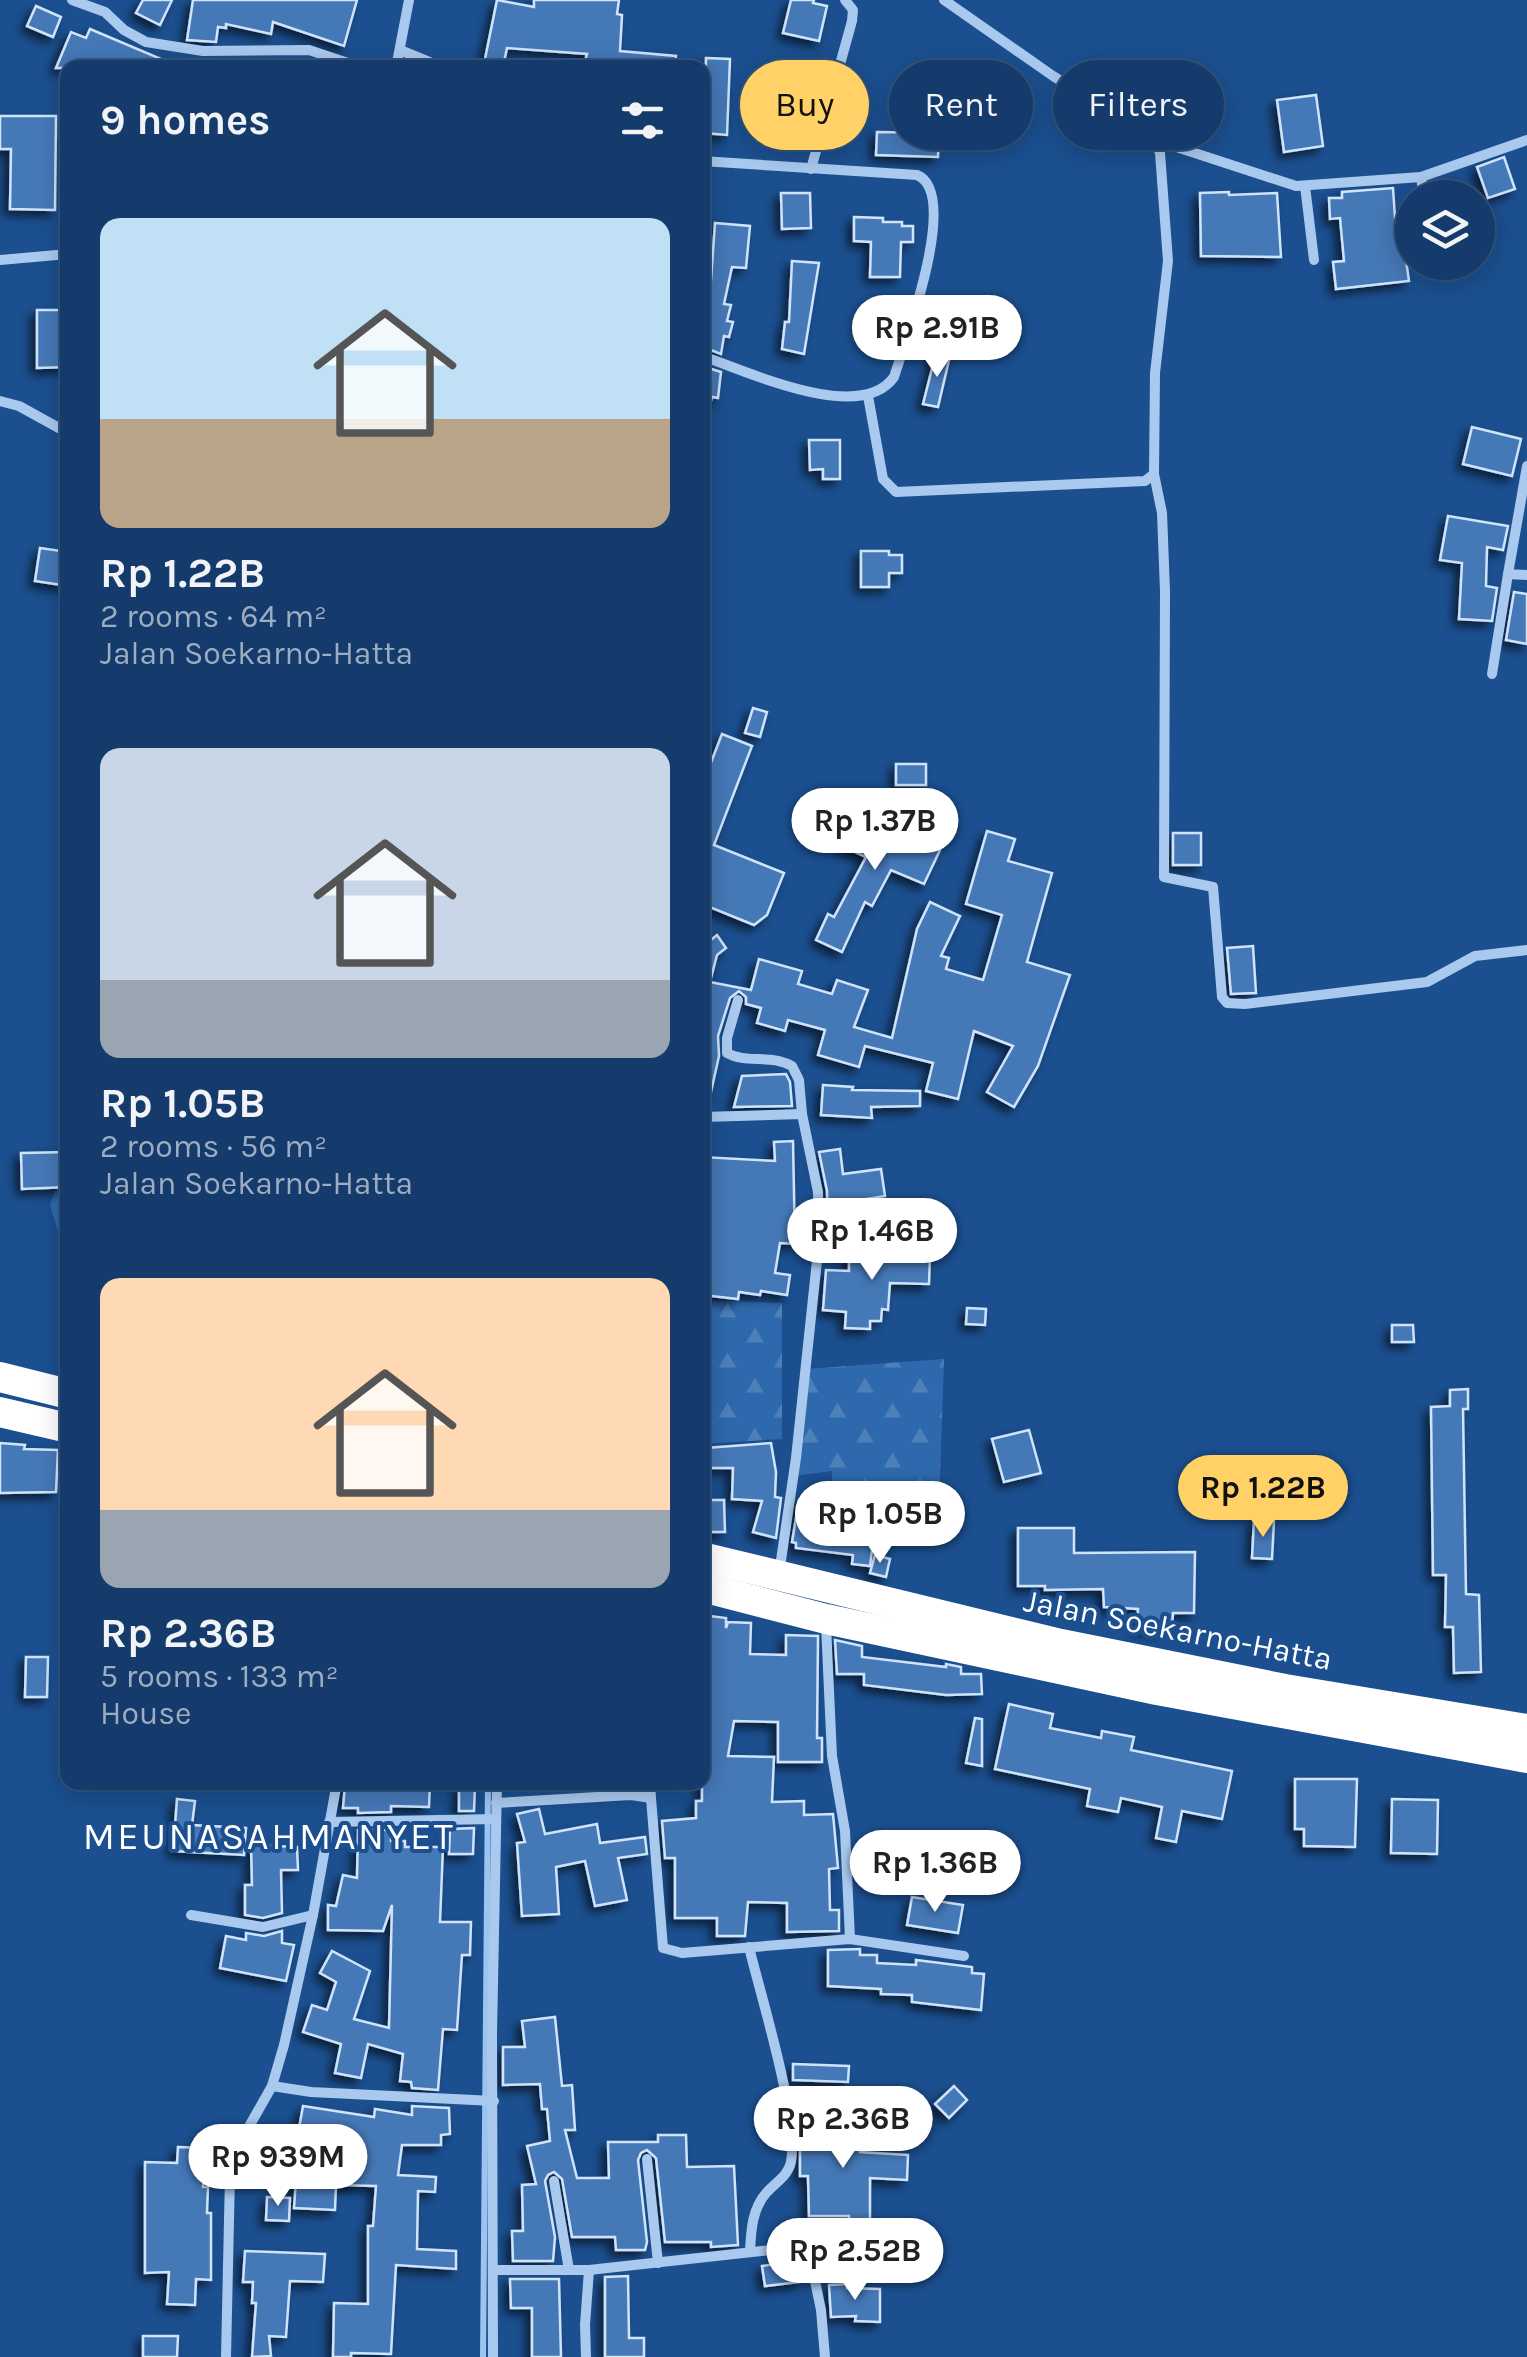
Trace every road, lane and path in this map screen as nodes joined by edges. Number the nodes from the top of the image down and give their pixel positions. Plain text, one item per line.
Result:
1 (72, 0) edge
2 (409, 0) edge
3 (845, 0) edge
4 (944, 0) edge
5 (400, 50) junction
6 (339, 60) edge
7 (398, 60) edge
8 (424, 60) edge
9 (1053, 75) edge
10 (1526, 142) edge
11 (1159, 150) edge
12 (1186, 150) edge
13 (710, 163) edge
14 (811, 169) junction
15 (1421, 176) junction
16 (1422, 180) edge
17 (1306, 186) junction
18 (60, 255) edge
19 (0, 260) edge
20 (1314, 260) dead end
21 (710, 359) edge
22 (868, 396) junction
23 (0, 401) edge
24 (60, 429) edge
25 (1527, 466) edge
26 (1154, 474) junction
27 (1508, 574) junction
28 (1527, 575) edge
29 (1492, 674) dead end
30 (1527, 950) edge
31 (738, 1000) dead end
32 (802, 1114) junction
33 (710, 1117) edge
34 (0, 1377) edge
35 (60, 1392) edge
36 (0, 1412) edge
37 (60, 1426) edge
38 (710, 1559) edge
39 (779, 1578) junction
40 (710, 1589) edge
41 (826, 1619) junction
42 (1527, 1729) edge
43 (1516, 1756) edge
44 (335, 1790) edge
45 (497, 1790) edge
46 (650, 1790) edge
47 (651, 1798) junction
48 (496, 1803) junction
49 (493, 1820) junction
50 (329, 1822) junction
51 (191, 1915) dead end
52 (313, 1916) junction
53 (850, 1939) junction
54 (749, 1947) junction
55 (964, 1956) dead end
56 (272, 2086) junction
57 (490, 2101) junction
58 (647, 2158) dead end
59 (554, 2181) dead end
60 (923, 2244) dead end
61 (808, 2247) junction
62 (750, 2251) junction
63 (658, 2263) junction
64 (492, 2270) junction
65 (569, 2270) junction
66 (589, 2270) junction
67 (226, 2357) edge
68 (493, 2357) edge
69 (586, 2357) edge
70 (825, 2357) edge

1 - 6 street
2 - 5 street
3 - 14 street
4 - 9 street
5 - 7 street
5 - 8 street
10 - 15 street
11 - 26 street
12 - 17 street
13 - 14 street
14 - 22 street
15 - 16 street
15 - 17 street
17 - 20 street
18 - 19 street
21 - 22 street
22 - 26 street
23 - 24 street
25 - 27 street
26 - 30 street
27 - 28 street
27 - 29 street
31 - 32 street
32 - 33 street
32 - 39 street
34 - 35 highway
36 - 37 highway
38 - 39 highway, Jalan Soekarno-Hatta
39 - 42 highway, Jalan Soekarno-Hatta
40 - 41 highway, Jalan Soekarno-Hatta
41 - 43 highway, Jalan Soekarno-Hatta
41 - 53 street
44 - 50 street
45 - 48 street
46 - 47 street
47 - 48 street
47 - 54 street
48 - 49 street
49 - 50 street
49 - 57 street
50 - 52 street
51 - 52 street
52 - 56 street
53 - 54 street
53 - 55 street
54 - 62 street
56 - 57 street
56 - 67 street
57 - 64 street
58 - 63 street
59 - 65 street
60 - 61 street
61 - 62 street
61 - 70 street
62 - 63 street
63 - 66 street
64 - 65 street
64 - 68 street
65 - 66 street
66 - 69 street

